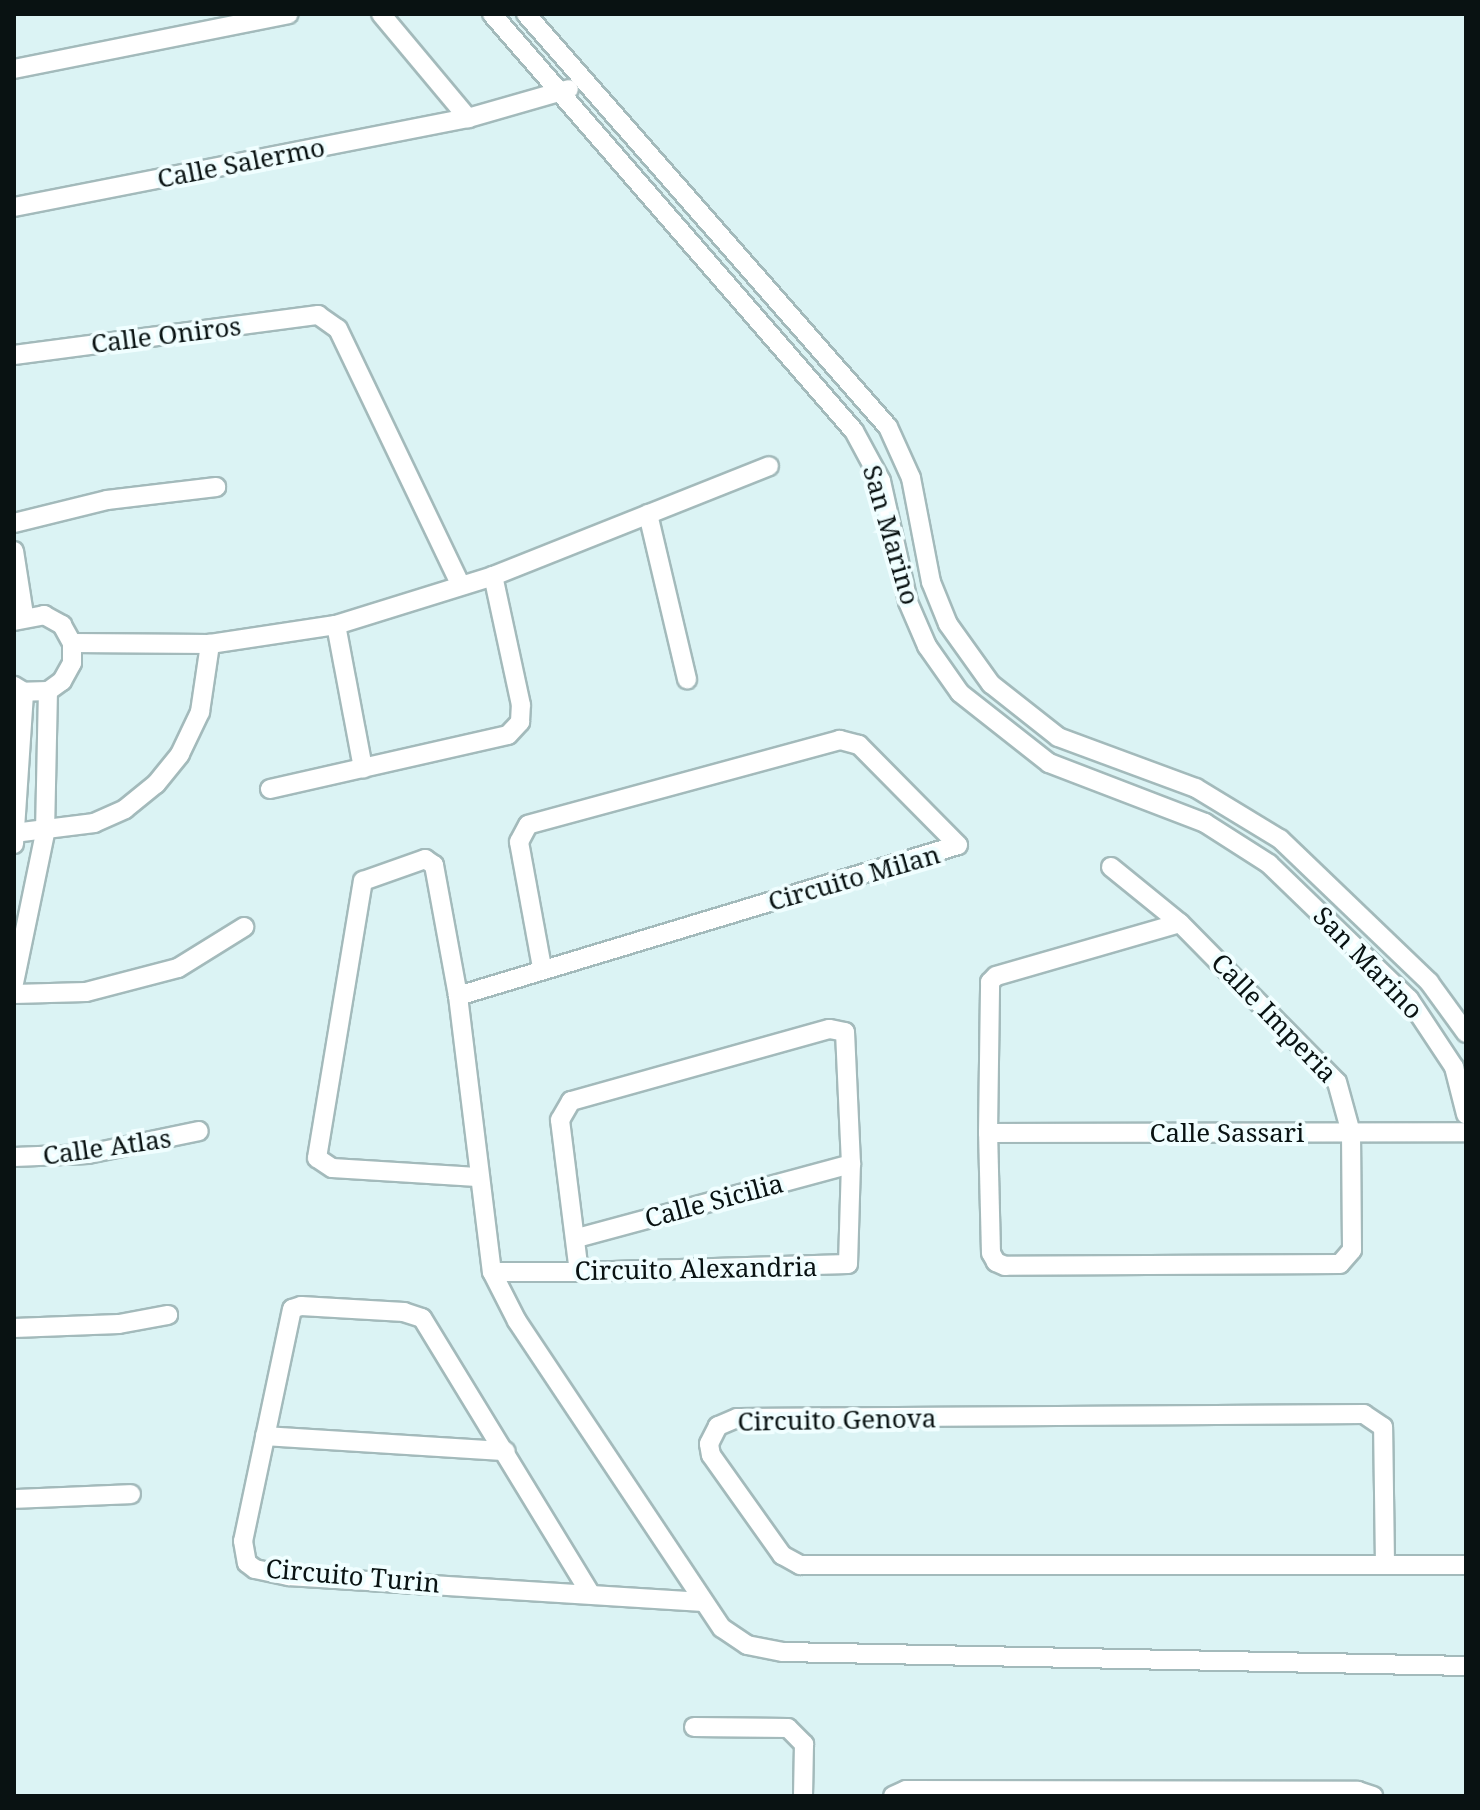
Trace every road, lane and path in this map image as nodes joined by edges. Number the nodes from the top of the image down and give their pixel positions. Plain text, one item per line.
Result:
1 (289, 14) edge
2 (381, 14) edge
3 (492, 14) edge
4 (526, 14) edge
5 (14, 69) edge
6 (586, 81) junction
7 (560, 93) junction
8 (468, 118) junction
9 (14, 207) edge
10 (14, 355) edge
11 (769, 466) dead end
12 (216, 487) dead end
13 (648, 514) junction
14 (14, 523) edge
15 (14, 551) edge
16 (493, 576) junction
17 (460, 584) junction
18 (19, 618) edge
19 (336, 625) junction
20 (72, 643) junction
21 (210, 644) junction
22 (687, 679) dead end
23 (19, 689) edge
24 (48, 691) junction
25 (363, 768) junction
26 (270, 789) dead end
27 (45, 833) junction
28 (15, 837) edge
29 (1111, 867) dead end
30 (1180, 923) junction
31 (244, 927) dead end
32 (542, 967) junction
33 (1429, 982) junction
34 (14, 983) edge
35 (14, 994) edge
36 (458, 996) junction
37 (1409, 999) junction
38 (1466, 1033) edge
39 (1466, 1114) edge
40 (199, 1131) dead end
41 (1466, 1132) edge
42 (988, 1133) junction
43 (1351, 1133) junction
44 (14, 1157) edge
45 (851, 1164) junction
46 (477, 1177) junction
47 (577, 1238) junction
48 (492, 1272) junction
49 (579, 1272) junction
50 (168, 1315) dead end
51 (14, 1328) edge
52 (265, 1436) junction
53 (506, 1451) junction
54 (131, 1494) dead end
55 (14, 1499) edge
56 (1385, 1564) junction
57 (1466, 1565) edge
58 (590, 1593) junction
59 (702, 1602) junction
60 (1466, 1666) edge
61 (694, 1727) dead end
62 (803, 1796) edge
63 (893, 1796) edge
64 (1373, 1796) edge

1 - 5 street
2 - 8 street
3 - 7 street, San Marino
4 - 6 street, San Marino
6 - 7 street, Calle Salermo
6 - 33 street, San Marino
7 - 8 street, Calle Salermo
7 - 37 street, San Marino
8 - 9 street, Calle Salermo
10 - 17 street, Calle Oniros
11 - 13 street
12 - 14 street
13 - 16 street
13 - 22 street
15 - 18 street
16 - 17 street
16 - 25 street
17 - 19 street
18 - 20 street
19 - 21 street
19 - 25 street
20 - 21 street
20 - 24 street
21 - 27 street
23 - 24 street
23 - 28 street
24 - 27 street
25 - 26 street
27 - 28 street
27 - 34 street
29 - 30 street, Calle Imperia
30 - 42 street
30 - 43 street, Calle Imperia
31 - 35 street
32 - 32 street, Circuito Milan
32 - 36 street, Circuito Milan
33 - 37 street
33 - 38 street, San Marino
36 - 46 street
36 - 46 street
37 - 39 street, San Marino
40 - 44 street, Calle Atlas
41 - 43 street, Calle Sassari
42 - 43 street, Calle Sassari
42 - 43 street, Calle Imperia
45 - 47 street, Calle Sicilia
45 - 47 street, Circuito Alexandria
45 - 49 street, Circuito Alexandria
46 - 48 street
47 - 49 street
48 - 49 street, Circuito Alexandria
48 - 59 street
50 - 51 street
52 - 53 street
52 - 53 street, Circuito Turin
52 - 58 street, Circuito Turin
53 - 58 street
54 - 55 street
56 - 56 street, Circuito Genova
56 - 57 street, Circuito Genova
58 - 59 street, Circuito Turin
59 - 60 street
61 - 62 street
63 - 64 street

